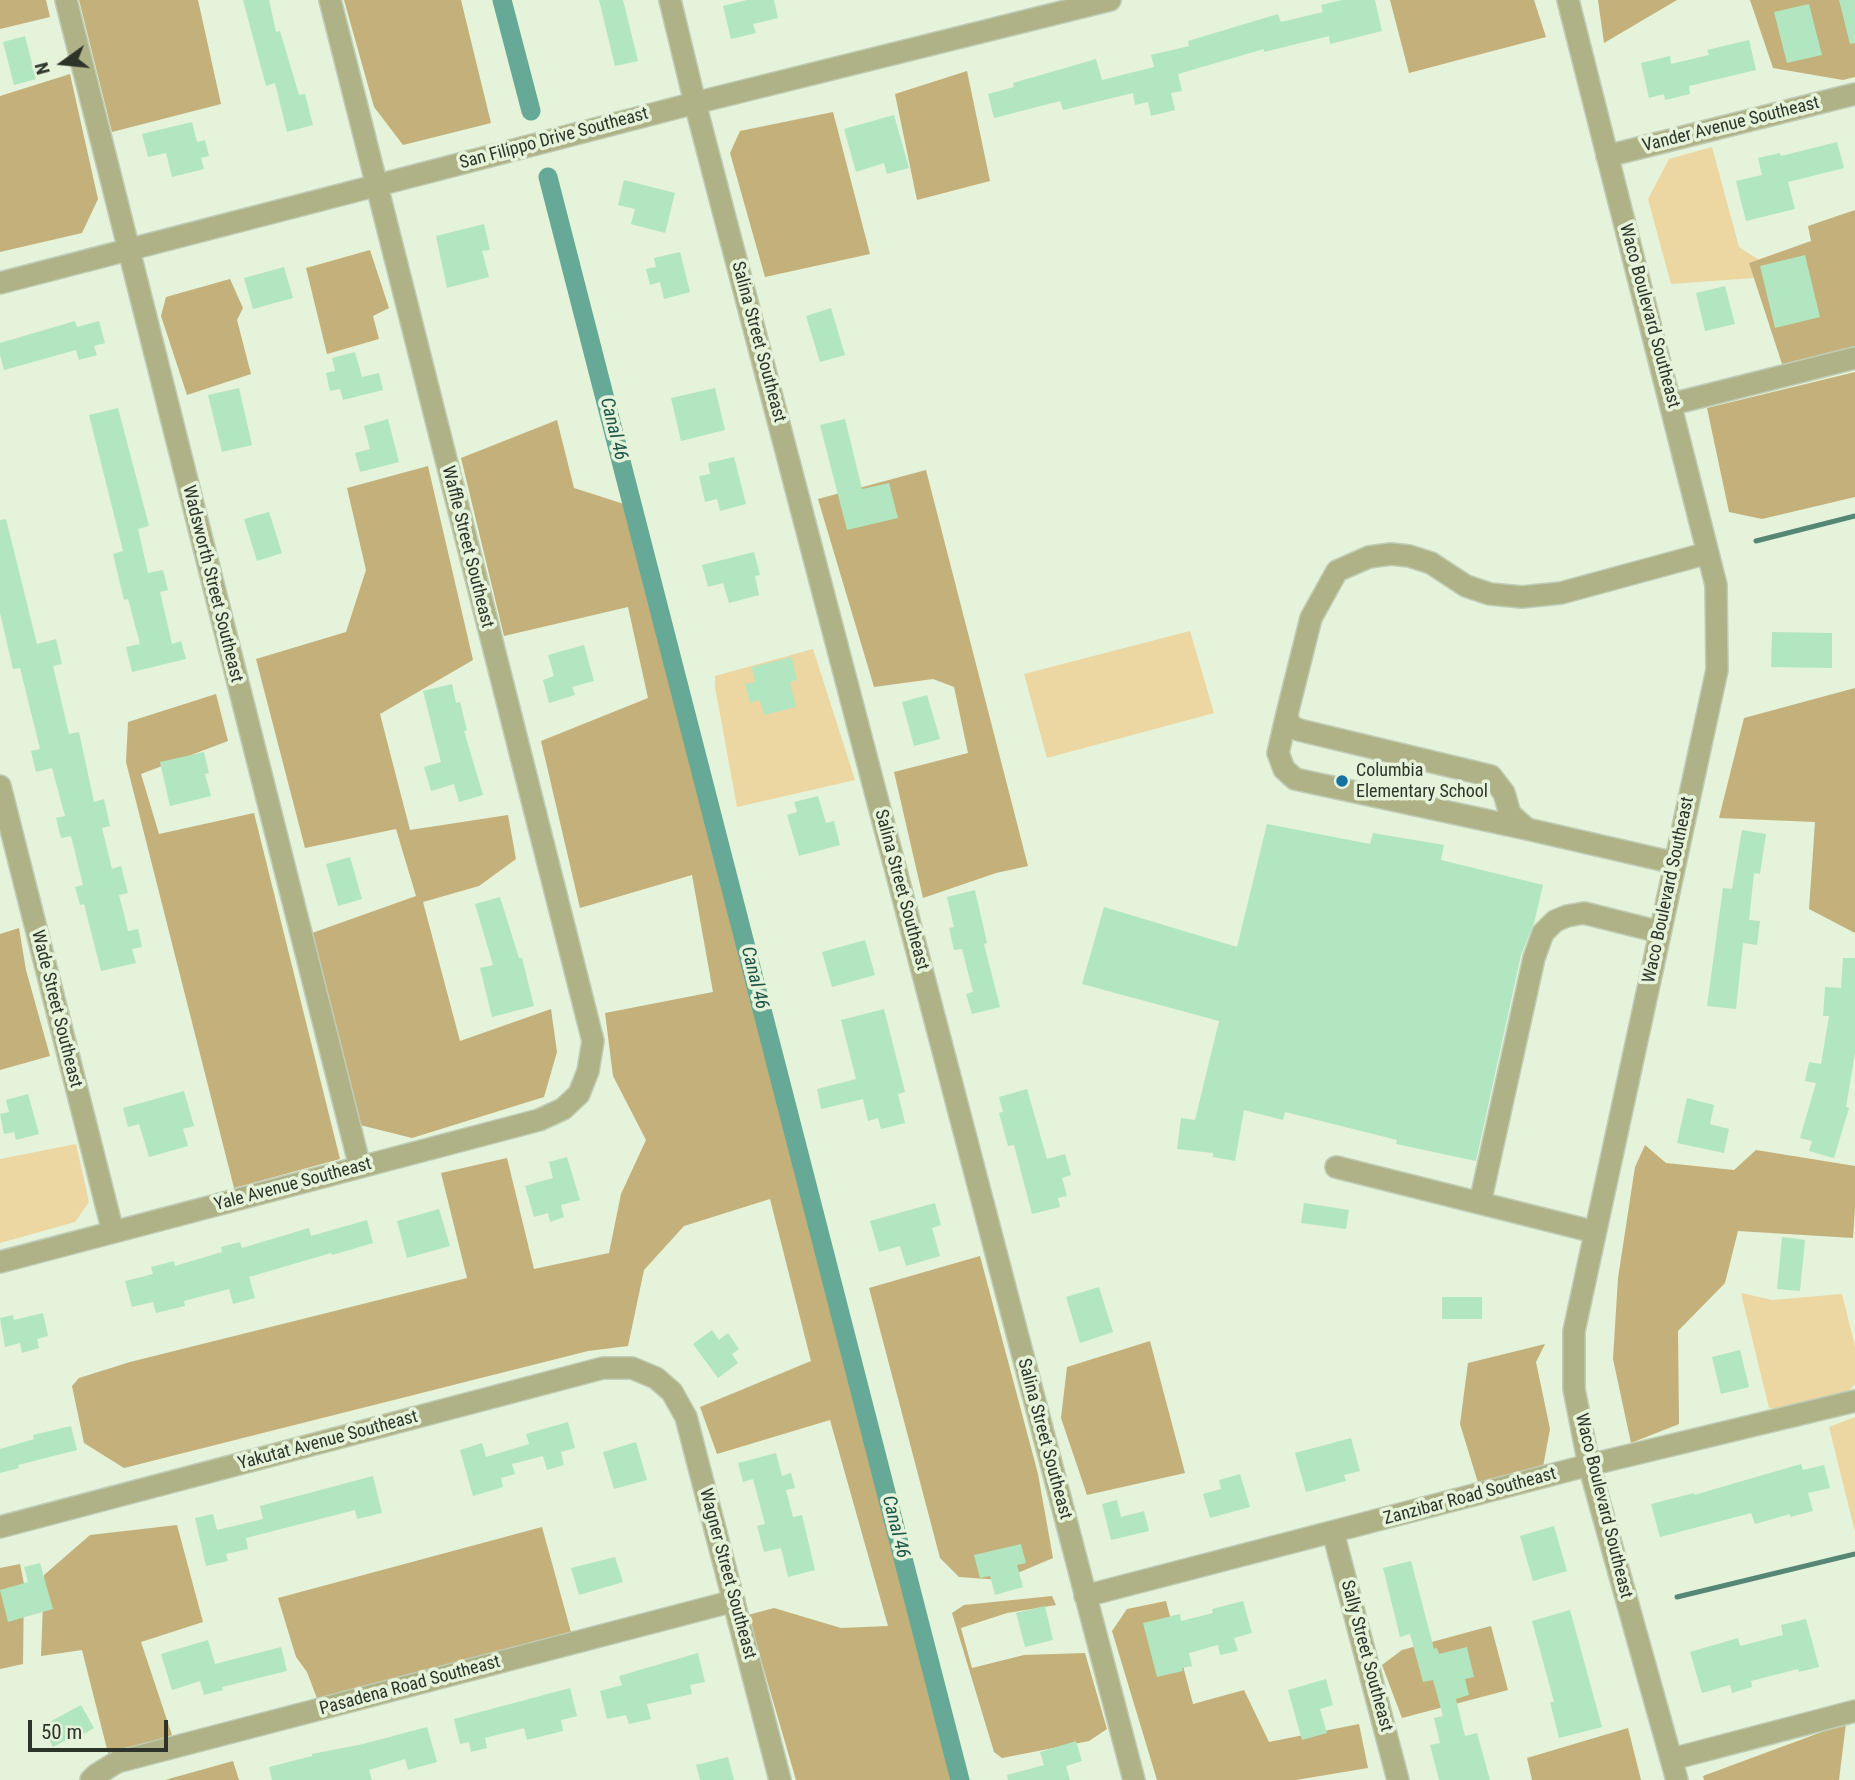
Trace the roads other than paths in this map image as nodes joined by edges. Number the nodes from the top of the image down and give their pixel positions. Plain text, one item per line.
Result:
1 (65, 0) edge
2 (330, 0) edge
3 (670, 0) edge
4 (1110, 0) edge
5 (1568, 0) edge
6 (1855, 94) edge
7 (695, 103) junction
8 (1607, 156) junction
9 (376, 186) junction
10 (128, 250) junction
11 (0, 283) edge
12 (1855, 358) edge
13 (1672, 404) junction
14 (1708, 553) junction
15 (1287, 714) junction
16 (0, 786) edge
17 (1527, 829) junction
18 (1675, 863) junction
19 (1660, 932) junction
20 (579, 1094) joint
21 (360, 1167) junction
22 (1336, 1167) dead end
23 (1480, 1203) junction
24 (113, 1232) junction
25 (1595, 1232) junction
26 (0, 1262) edge
27 (656, 1378) joint
28 (1855, 1401) edge
29 (1589, 1465) junction
30 (0, 1527) edge
31 (1333, 1532) junction
32 (1085, 1595) junction
33 (734, 1601) junction
34 (1855, 1711) edge
35 (1672, 1759) junction
36 (92, 1780) edge
37 (780, 1780) edge
38 (1134, 1780) edge
39 (1398, 1780) edge
40 (1677, 1780) edge

1 - 10 street, Wadsworth Street Southeast
2 - 9 street, Waffle Street Southeast
3 - 7 street, Salina Street Southeast
4 - 7 street, San Filippo Drive Southeast
5 - 8 street, Waco Boulevard Southeast
6 - 8 street, Vander Avenue Southeast
7 - 9 street, San Filippo Drive Southeast
7 - 32 street, Salina Street Southeast
8 - 13 street, Waco Boulevard Southeast
9 - 10 street, San Filippo Drive Southeast
9 - 20 street, Waffle Street Southeast
10 - 11 street, San Filippo Drive Southeast
10 - 21 street, Wadsworth Street Southeast
12 - 13 street
13 - 14 street, Waco Boulevard Southeast
14 - 15 street
14 - 18 street, Waco Boulevard Southeast
15 - 17 street
15 - 17 street
16 - 24 street, Wade Street Southeast
17 - 18 street
18 - 19 street, Waco Boulevard Southeast
19 - 23 street
19 - 25 street, Waco Boulevard Southeast
20 - 21 street, Yale Avenue Southeast
21 - 24 street, Yale Avenue Southeast
22 - 23 street
23 - 25 street
24 - 26 street, Yale Avenue Southeast
25 - 29 street, Waco Boulevard Southeast
27 - 30 street, Yakutat Avenue Southeast
27 - 33 street, Wagner Street Southeast
28 - 29 street, Zanzibar Road Southeast
29 - 31 street, Zanzibar Road Southeast
29 - 35 street, Waco Boulevard Southeast
31 - 32 street, Zanzibar Road Southeast
31 - 39 street, Sally Street Southeast
32 - 38 street, Salina Street Southeast
33 - 36 street, Pasadena Road Southeast
33 - 37 street, Wagner Street Southeast
34 - 35 street
35 - 40 street, Waco Boulevard Southeast

